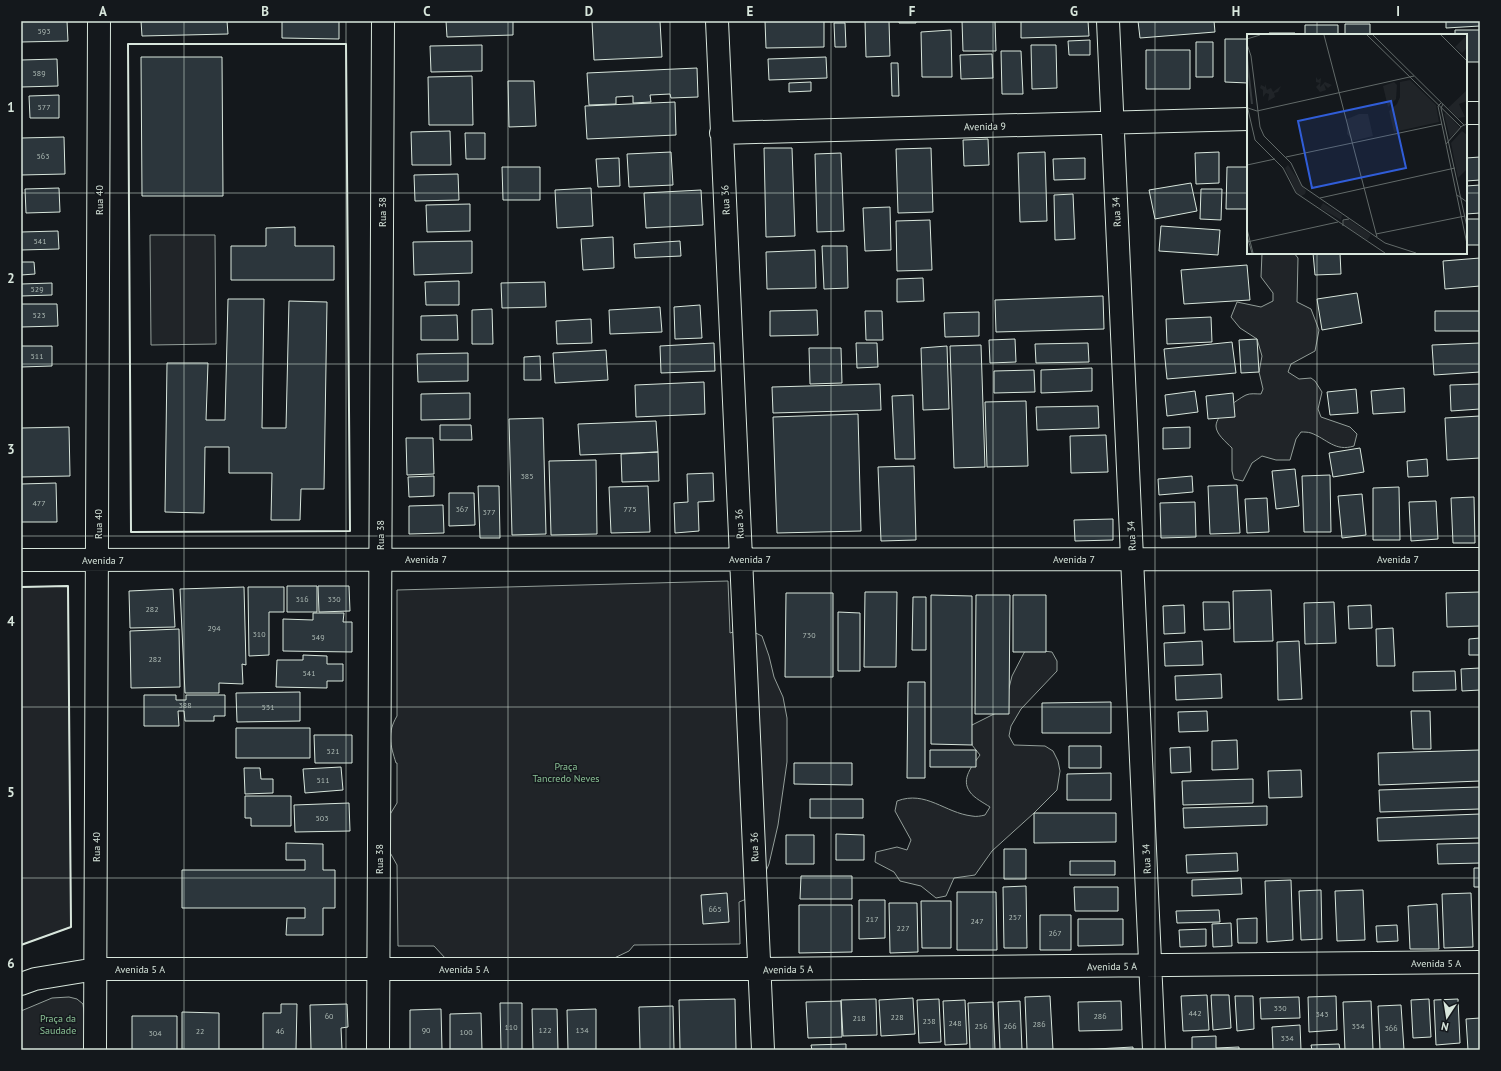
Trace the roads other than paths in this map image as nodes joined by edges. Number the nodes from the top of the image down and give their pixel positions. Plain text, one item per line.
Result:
1 (99, 21) edge
2 (383, 21) edge
3 (718, 21) edge
4 (1108, 21) edge
5 (1467, 113) edge
6 (1480, 113) edge
7 (1247, 119) edge
8 (1112, 122) junction
9 (721, 133) junction
10 (380, 559) junction
11 (741, 559) junction
12 (1132, 559) junction
13 (1480, 559) edge
14 (21, 560) edge
15 (98, 560) junction
16 (1480, 962) edge
17 (1150, 965) junction
18 (96, 969) junction
19 (378, 969) junction
20 (759, 969) junction
21 (21, 984) edge
22 (95, 1050) edge
23 (378, 1050) edge
24 (763, 1050) edge
25 (1154, 1050) edge

1 - 15 street, Rua 40
2 - 10 street, Rua 38
3 - 9 street, Rua 36
4 - 8 street, Rua 34
5 - 6 street
7 - 8 street, Avenida 9
8 - 9 street, Avenida 9
8 - 12 street, Rua 34
9 - 11 street, Rua 36
10 - 11 street, Avenida 7
10 - 15 street, Avenida 7
10 - 19 street, Rua 38
11 - 12 street, Avenida 7
11 - 20 street, Rua 36
12 - 13 street, Avenida 7
12 - 17 street, Rua 34
14 - 15 street, Avenida 7
15 - 18 street, Rua 40
16 - 17 street, Avenida 5 A
17 - 20 street, Avenida 5 A
17 - 25 street, Rua 34
18 - 19 street, Avenida 5 A
18 - 21 street
18 - 22 street, Rua 40
19 - 20 street, Avenida 5 A
19 - 23 street, Rua 38
20 - 24 street, Rua 36

